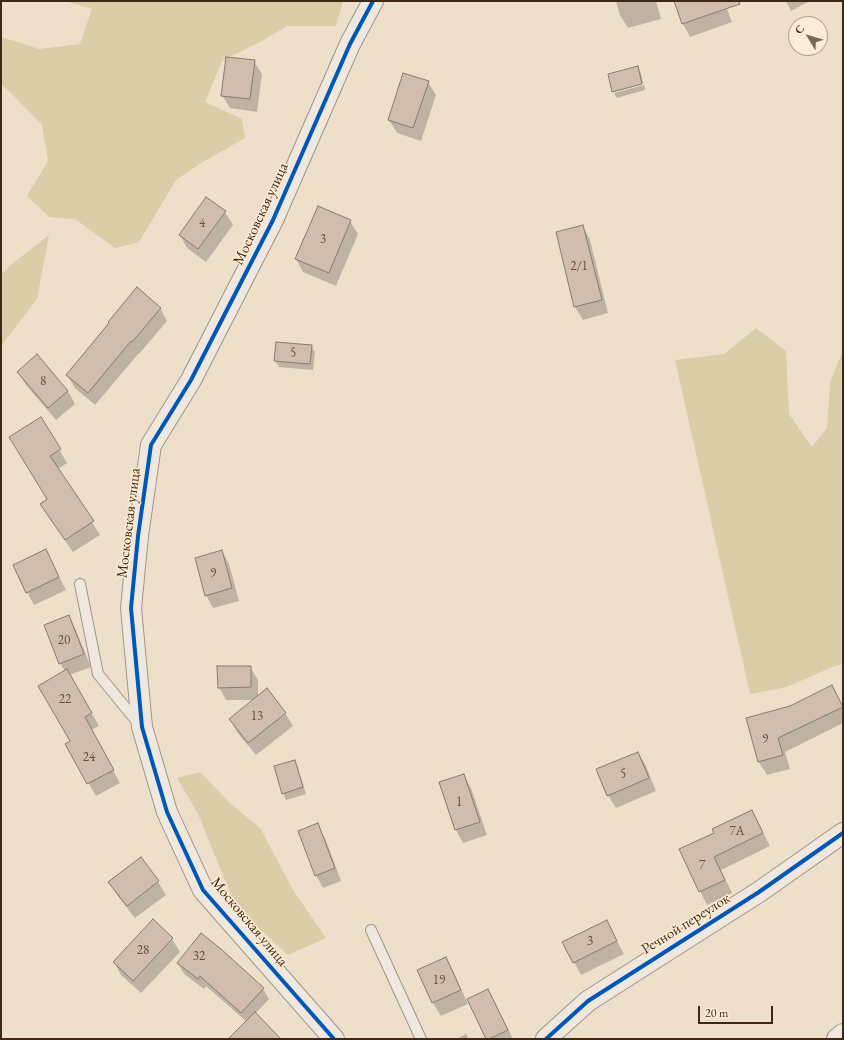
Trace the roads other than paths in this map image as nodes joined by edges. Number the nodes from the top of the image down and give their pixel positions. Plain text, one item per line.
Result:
1 (373, 1) edge
2 (80, 584) dead end
3 (142, 727) junction
4 (843, 833) edge
5 (371, 930) dead end
6 (843, 1034) edge
7 (334, 1039) edge
8 (420, 1039) edge
9 (546, 1039) edge
10 (837, 1039) edge

1 - 3 street, Московская улица
2 - 3 lane
3 - 7 street, Московская улица
4 - 9 street, Речной переулок
5 - 8 lane
6 - 10 street

